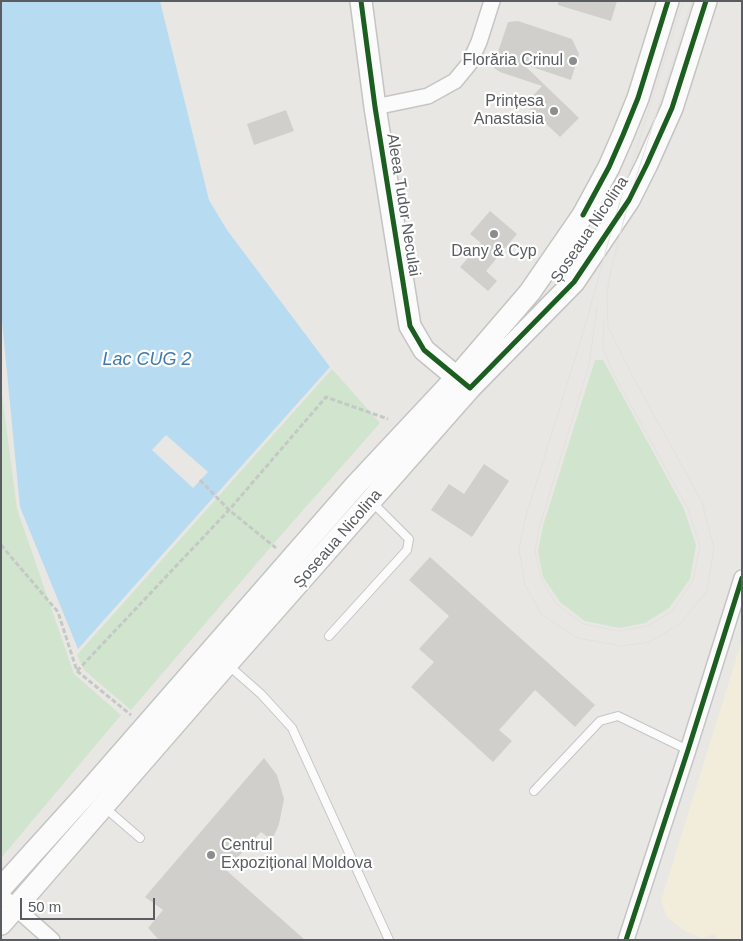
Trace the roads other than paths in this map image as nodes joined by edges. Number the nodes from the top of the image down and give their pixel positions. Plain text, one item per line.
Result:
1 (361, 1) edge
2 (492, 1) edge
3 (668, 1) edge
4 (706, 1) edge
5 (375, 107) junction
6 (463, 383) junction
7 (363, 493) junction
8 (742, 578) edge
9 (329, 636) dead end
10 (219, 657) junction
11 (688, 750) junction
12 (534, 791) dead end
13 (95, 799) junction
14 (140, 838) dead end
15 (1, 888) edge
16 (8, 901) edge
17 (1, 924) edge
18 (52, 940) edge
19 (389, 940) edge
20 (626, 940) edge

1 - 5 main road, Aleea Tudor Neculai
2 - 5 street
3 - 6 main road, Șoseaua Nicolina
4 - 6 main road, Șoseaua Nicolina
5 - 6 main road, Aleea Tudor Neculai
6 - 7 main road, Șoseaua Nicolina
7 - 9 lane
7 - 10 main road, Șoseaua Nicolina
8 - 11 street
10 - 13 main road, Șoseaua Nicolina
10 - 19 lane
11 - 12 lane
11 - 20 street
13 - 14 lane
13 - 15 main road, Șoseaua Nicolina
13 - 16 main road, Șoseaua Nicolina
16 - 17 main road, Șoseaua Nicolina
16 - 18 street

